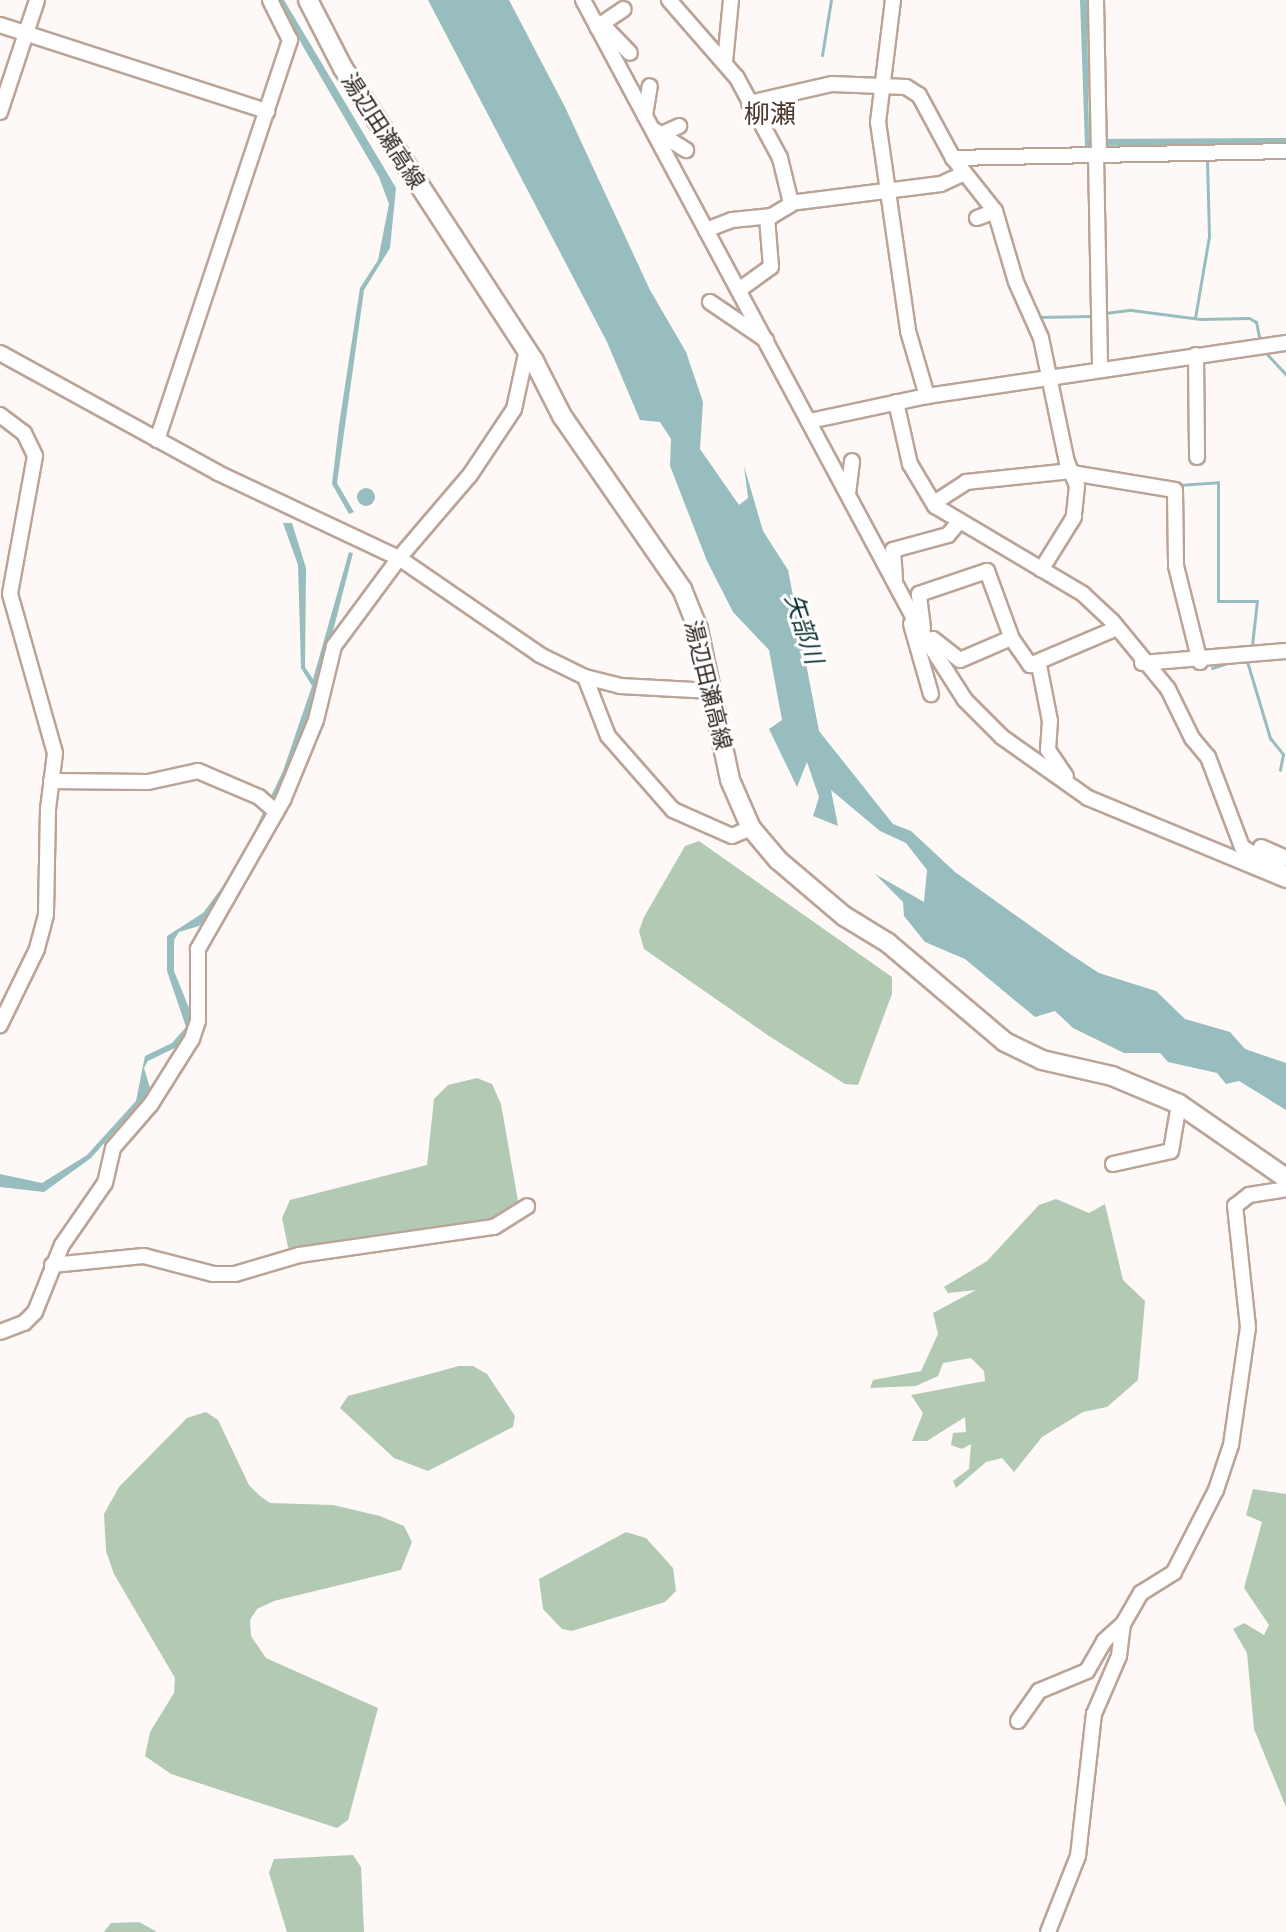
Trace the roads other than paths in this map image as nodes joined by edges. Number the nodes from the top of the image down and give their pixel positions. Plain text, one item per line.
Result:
1 (37, 0) edge
2 (270, 0) edge
3 (308, 0) edge
4 (583, 0) edge
5 (669, 0) edge
6 (731, 0) edge
7 (893, 0) edge
8 (1096, 0) edge
9 (624, 9) dead end
10 (0, 25) edge
11 (599, 25) junction
12 (26, 34) junction
13 (630, 53) dead end
14 (725, 62) junction
15 (881, 83) junction
16 (650, 86) dead end
17 (749, 103) junction
18 (267, 111) junction
19 (0, 112) edge
20 (653, 126) junction
21 (679, 126) dead end
22 (1098, 149) junction
23 (686, 150) dead end
24 (1286, 151) edge
25 (953, 158) junction
26 (965, 173) junction
27 (889, 191) junction
28 (790, 203) junction
29 (995, 211) junction
30 (767, 217) junction
31 (977, 218) dead end
32 (706, 230) junction
33 (739, 290) junction
34 (710, 302) dead end
35 (766, 340) junction
36 (1286, 343) edge
37 (0, 353) edge
38 (526, 354) junction
39 (1196, 355) junction
40 (1100, 369) junction
41 (1047, 377) junction
42 (927, 396) junction
43 (896, 402) junction
44 (0, 415) edge
45 (810, 421) junction
46 (157, 440) junction
47 (1197, 457) dead end
48 (852, 461) dead end
49 (1071, 472) junction
50 (848, 494) junction
51 (934, 503) junction
52 (959, 522) junction
53 (399, 558) junction
54 (1041, 570) junction
55 (895, 583) junction
56 (910, 612) junction
57 (1117, 628) junction
58 (923, 632) junction
59 (1011, 638) junction
60 (1286, 651) edge
61 (1200, 662) junction
62 (1142, 663) junction
63 (1039, 665) junction
64 (585, 677) junction
65 (712, 691) junction
66 (931, 694) dead end
67 (51, 781) junction
68 (1065, 782) junction
69 (276, 812) junction
70 (751, 828) junction
71 (1236, 832) junction
72 (1286, 858) edge
73 (1286, 877) edge
74 (0, 1025) edge
75 (1179, 1104) junction
76 (1113, 1164) dead end
77 (1286, 1178) edge
78 (1286, 1189) edge
79 (527, 1206) dead end
80 (52, 1265) junction
81 (0, 1332) edge
82 (1123, 1624) junction
83 (1021, 1725) dead end
84 (1048, 1932) edge

1 - 12 street
2 - 18 street
3 - 38 main road, 湯辺田瀬高線
4 - 11 street
5 - 14 street
6 - 14 street
7 - 15 street
8 - 22 street
9 - 11 street
10 - 12 street
11 - 13 street
11 - 20 street
12 - 18 street
12 - 19 street
14 - 17 street
15 - 17 street
15 - 25 street
15 - 27 street
16 - 20 street
17 - 28 street
18 - 46 street
20 - 21 street
20 - 23 street
20 - 32 street
22 - 24 street
22 - 25 street
22 - 40 street
25 - 26 street
26 - 27 street
26 - 29 street
27 - 28 street
27 - 42 street
28 - 30 street
29 - 31 street
29 - 41 street
30 - 32 street
30 - 33 street
32 - 33 street
33 - 35 street
34 - 35 street
35 - 45 street
36 - 39 street
37 - 46 street
38 - 53 street
38 - 65 main road, 湯辺田瀬高線
39 - 40 street
39 - 47 street
40 - 41 street
41 - 42 street
41 - 49 street
42 - 43 street
43 - 45 street
43 - 51 street
44 - 67 street
45 - 50 street
46 - 53 street
48 - 50 street
49 - 51 street
49 - 54 street
49 - 61 street
50 - 55 street
51 - 52 street
52 - 54 street
52 - 55 street
53 - 64 street
53 - 69 street
54 - 57 street
55 - 56 street
56 - 58 street
56 - 66 street
57 - 62 street
57 - 63 street
58 - 59 street
58 - 59 street
58 - 68 street
59 - 63 street
60 - 61 street
61 - 62 street
62 - 71 street
63 - 68 street
64 - 65 street
64 - 70 street
65 - 70 main road, 湯辺田瀬高線
67 - 69 street
67 - 74 street
68 - 73 street
69 - 80 street
70 - 75 main road, 湯辺田瀬高線
71 - 72 street
71 - 73 street
75 - 76 street
75 - 77 main road, 湯辺田瀬高線
78 - 82 street
79 - 80 street
80 - 81 street
82 - 83 street
82 - 84 street

